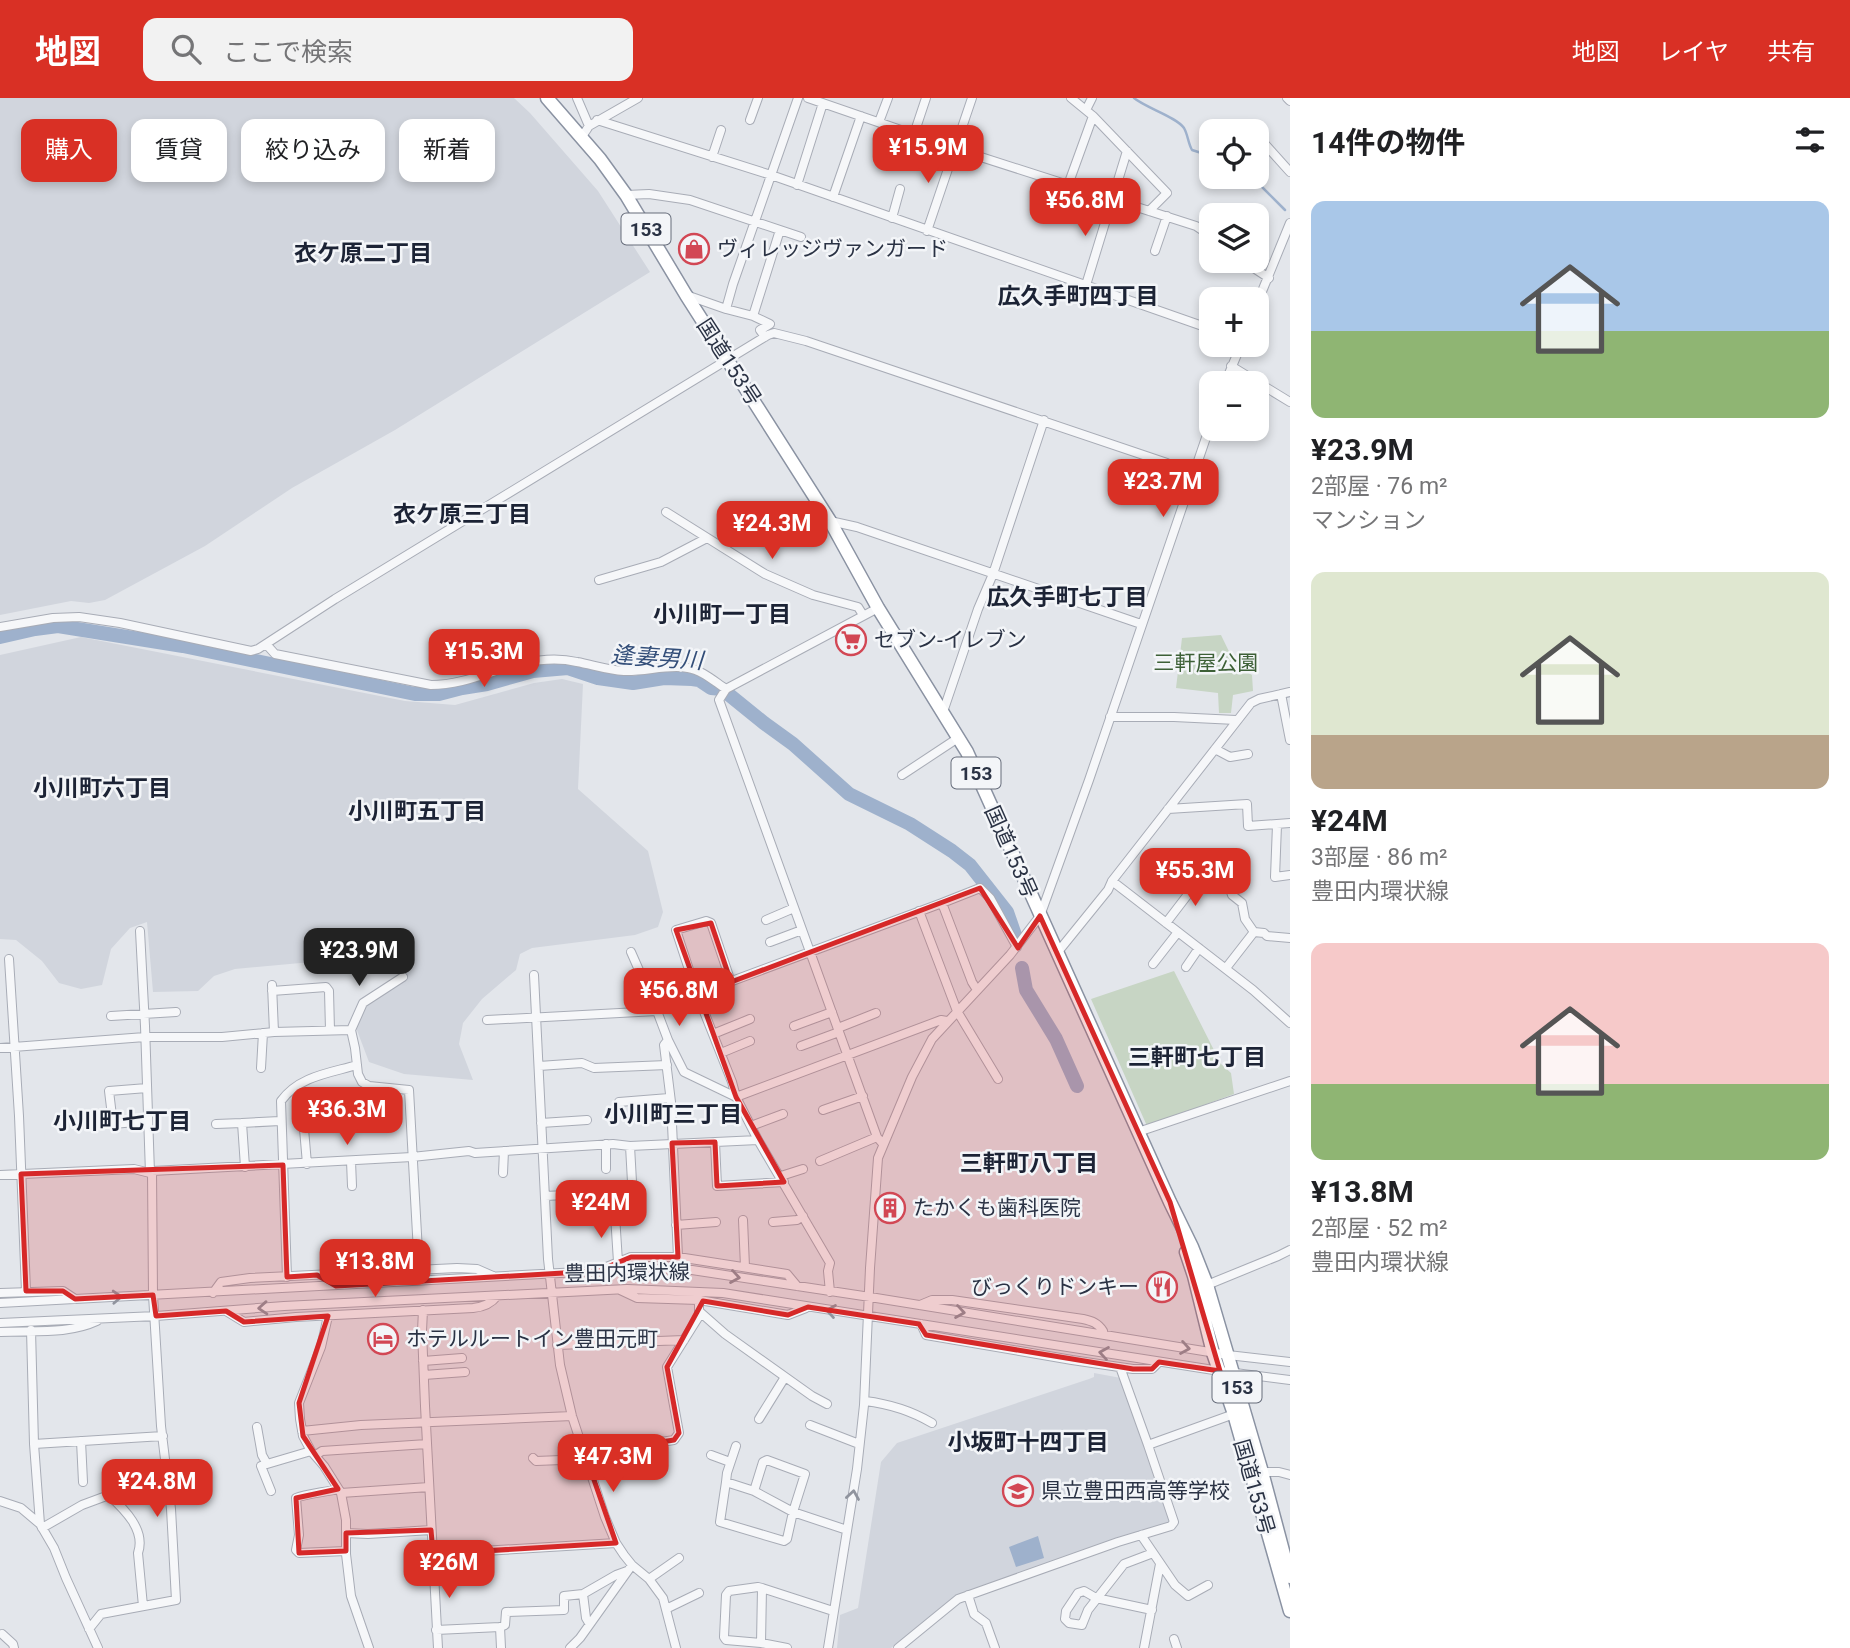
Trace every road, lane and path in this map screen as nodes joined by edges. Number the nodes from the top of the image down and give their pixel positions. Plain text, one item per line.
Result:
1 (547, 98) edge
2 (576, 98) edge
3 (638, 98) edge
4 (758, 98) edge
5 (798, 98) edge
6 (808, 98) edge
7 (888, 98) edge
8 (926, 98) edge
9 (972, 98) edge
10 (1092, 98) edge
11 (1073, 99) edge
12 (823, 103) junction
13 (1089, 113) junction
14 (861, 116) junction
15 (597, 120) junction
16 (750, 120) dead end
17 (879, 122) junction
18 (589, 126) junction
19 (721, 130) dead end
20 (914, 134) junction
21 (581, 138) junction
22 (956, 149) junction
23 (1269, 149) edge
24 (1127, 151) junction
25 (712, 157) junction
26 (1290, 172) edge
27 (771, 175) junction
28 (797, 185) junction
29 (1068, 185) junction
30 (900, 190) dead end
31 (626, 195) junction
32 (833, 197) junction
33 (1111, 198) junction
34 (1149, 211) junction
35 (1167, 216) junction
36 (892, 218) junction
37 (755, 221) junction
38 (1290, 223) edge
39 (1199, 228) edge
40 (780, 230) junction
41 (927, 230) junction
42 (801, 237) dead end
43 (1155, 251) dead end
44 (1261, 273) edge
45 (1269, 278) junction
46 (1086, 285) junction
47 (1265, 287) edge
48 (686, 295) junction
49 (726, 309) junction
50 (753, 316) junction
51 (1199, 324) edge
52 (765, 337) junction
53 (1235, 357) edge
54 (726, 360) junction
55 (1231, 366) junction
56 (1229, 371) edge
57 (1290, 402) edge
58 (1044, 420) junction
59 (1205, 441) edge
60 (1167, 463) dead end
61 (666, 512) dead end
62 (830, 522) junction
63 (707, 538) junction
64 (993, 574) junction
65 (599, 580) dead end
66 (878, 608) junction
67 (863, 615) junction
68 (1141, 624) junction
69 (0, 627) edge
70 (266, 644) junction
71 (726, 689) junction
72 (1286, 693) edge
73 (943, 712) junction
74 (1110, 717) junction
75 (1236, 720) junction
76 (958, 738) junction
77 (1290, 740) edge
78 (1215, 749) junction
79 (1248, 754) dead end
80 (902, 775) dead end
81 (1168, 809) junction
82 (1290, 823) edge
83 (1277, 825) junction
84 (1290, 875) edge
85 (1202, 876) dead end
86 (1112, 881) junction
87 (1230, 889) dead end
88 (942, 904) junction
89 (794, 908) junction
90 (919, 911) junction
91 (1040, 916) junction
92 (766, 920) dead end
93 (1166, 923) junction
94 (802, 930) junction
95 (140, 931) dead end
96 (1178, 932) junction
97 (1254, 932) junction
98 (1290, 938) edge
99 (770, 942) dead end
100 (1017, 947) junction
101 (1199, 948) junction
102 (631, 952) dead end
103 (810, 953) junction
104 (1057, 953) junction
105 (9, 959) dead end
106 (1153, 964) dead end
107 (1186, 967) dead end
108 (1226, 968) junction
109 (534, 975) dead end
110 (402, 977) dead end
111 (731, 982) junction
112 (0, 986) edge
113 (10, 986) junction
114 (977, 990) junction
115 (697, 994) junction
116 (657, 1011) junction
117 (957, 1011) junction
118 (176, 1012) dead end
119 (832, 1012) junction
120 (876, 1013) dead end
121 (144, 1015) junction
122 (111, 1016) dead end
123 (536, 1018) junction
124 (750, 1019) dead end
125 (487, 1020) dead end
126 (947, 1021) junction
127 (1290, 1023) edge
128 (794, 1026) dead end
129 (330, 1030) junction
130 (351, 1030) junction
131 (839, 1030) junction
132 (274, 1032) junction
133 (263, 1033) junction
134 (713, 1034) junction
135 (145, 1037) junction
136 (668, 1040) junction
137 (750, 1041) dead end
138 (802, 1046) dead end
139 (13, 1047) junction
140 (0, 1048) edge
141 (721, 1053) junction
142 (848, 1055) junction
143 (358, 1065) junction
144 (667, 1065) junction
145 (539, 1066) junction
146 (261, 1068) dead end
147 (998, 1079) dead end
148 (1290, 1082) edge
149 (147, 1088) junction
150 (863, 1096) junction
151 (736, 1097) junction
152 (669, 1098) junction
153 (619, 1102) dead end
154 (823, 1110) dead end
155 (783, 1114) dead end
156 (317, 1115) dead end
157 (587, 1120) dead end
158 (147, 1121) junction
159 (280, 1121) junction
160 (242, 1123) junction
161 (541, 1123) junction
162 (216, 1124) dead end
163 (751, 1126) junction
164 (1138, 1132) junction
165 (758, 1140) junction
166 (880, 1140) junction
167 (715, 1142) junction
168 (672, 1143) junction
169 (606, 1144) junction
170 (630, 1146) junction
171 (542, 1149) junction
172 (504, 1151) junction
173 (412, 1157) junction
174 (351, 1161) junction
175 (820, 1161) dead end
176 (307, 1164) junction
177 (283, 1165) junction
178 (245, 1167) junction
179 (606, 1168) dead end
180 (803, 1169) dead end
181 (151, 1172) junction
182 (503, 1173) dead end
183 (20, 1174) junction
184 (0, 1175) edge
185 (783, 1179) junction
186 (632, 1182) dead end
187 (352, 1186) dead end
188 (587, 1194) dead end
189 (545, 1196) junction
190 (1170, 1202) junction
191 (615, 1215) dead end
192 (803, 1216) junction
193 (743, 1220) dead end
194 (716, 1222) dead end
195 (773, 1222) dead end
196 (677, 1225) junction
197 (1290, 1250) edge
198 (678, 1257) junction
199 (618, 1262) junction
200 (745, 1267) junction
201 (419, 1270) junction
202 (598, 1271) junction
203 (368, 1273) junction
204 (317, 1275) junction
205 (551, 1275) junction
206 (287, 1277) junction
207 (494, 1277) junction
208 (352, 1285) junction
209 (1207, 1285) junction
210 (336, 1286) junction
211 (797, 1286) junction
212 (617, 1289) junction
213 (26, 1291) junction
214 (830, 1292) junction
215 (0, 1293) edge
216 (213, 1293) junction
217 (553, 1293) junction
218 (153, 1295) junction
219 (497, 1296) junction
220 (870, 1297) junction
221 (75, 1300) junction
222 (699, 1300) junction
223 (379, 1302) junction
224 (0, 1303) edge
225 (918, 1305) junction
226 (808, 1307) junction
227 (423, 1310) junction
228 (226, 1311) junction
229 (700, 1312) junction
230 (363, 1314) junction
231 (156, 1316) junction
232 (328, 1316) junction
233 (868, 1317) junction
234 (103, 1318) junction
235 (0, 1323) edge
236 (920, 1324) junction
237 (31, 1330) junction
238 (0, 1332) edge
239 (1102, 1334) junction
240 (684, 1340) junction
241 (557, 1345) junction
242 (1213, 1353) junction
243 (1228, 1355) junction
244 (462, 1359) dead end
245 (423, 1361) junction
246 (1159, 1362) junction
247 (1290, 1362) edge
248 (1120, 1367) junction
249 (1227, 1371) junction
250 (465, 1372) dead end
251 (424, 1375) junction
252 (785, 1377) junction
253 (1290, 1380) edge
254 (865, 1401) junction
255 (827, 1404) dead end
256 (1234, 1415) junction
257 (572, 1416) junction
258 (759, 1419) dead end
259 (426, 1422) junction
260 (932, 1423) dead end
261 (810, 1425) dead end
262 (257, 1427) dead end
263 (302, 1431) junction
264 (163, 1436) junction
265 (81, 1441) junction
266 (34, 1444) junction
267 (427, 1444) junction
268 (859, 1444) junction
269 (1148, 1445) junction
270 (736, 1446) dead end
271 (313, 1453) junction
272 (711, 1455) dead end
273 (586, 1456) junction
274 (533, 1458) dead end
275 (730, 1462) junction
276 (261, 1466) junction
277 (1262, 1472) junction
278 (1290, 1475) edge
279 (83, 1482) dead end
280 (726, 1482) junction
281 (429, 1487) junction
282 (271, 1491) dead end
283 (339, 1491) junction
284 (754, 1491) junction
285 (0, 1501) edge
286 (793, 1512) junction
287 (41, 1526) junction
288 (431, 1530) junction
289 (847, 1530) junction
290 (346, 1533) junction
291 (1141, 1535) junction
292 (616, 1543) junction
293 (346, 1551) junction
294 (1153, 1553) junction
295 (433, 1554) junction
296 (679, 1558) dead end
297 (1160, 1564) junction
298 (629, 1568) junction
299 (1290, 1577) edge
300 (649, 1579) junction
301 (1208, 1586) dead end
302 (762, 1588) junction
303 (583, 1594) junction
304 (699, 1594) dead end
305 (968, 1595) junction
306 (1096, 1598) junction
307 (143, 1606) junction
308 (666, 1609) junction
309 (1152, 1610) junction
310 (833, 1611) junction
311 (1290, 1611) edge
312 (589, 1623) junction
313 (500, 1627) junction
314 (89, 1629) junction
315 (436, 1630) junction
316 (2, 1634) dead end
317 (761, 1643) junction
318 (13, 1648) edge
319 (98, 1648) edge
320 (369, 1648) edge
321 (438, 1648) edge
322 (501, 1648) edge
323 (569, 1648) edge
324 (676, 1648) edge
325 (788, 1648) edge
326 (828, 1648) edge
327 (898, 1648) edge
328 (995, 1648) edge
329 (1144, 1648) edge

1 - 21 highway, 国道153号 / 153
2 - 18 street
3 - 15 street
4 - 16 street
5 - 27 street
6 - 12 street
7 - 17 street
8 - 20 street
9 - 22 street
10 - 13 street
11 - 13 street
12 - 14 street
12 - 28 street
13 - 24 street
13 - 29 street
14 - 17 street
14 - 32 street
15 - 18 street
15 - 25 street
17 - 20 street
18 - 21 street
19 - 25 street
20 - 22 street
21 - 31 highway, 国道153号 / 153
22 - 29 street
22 - 41 street
23 - 26 street
24 - 33 street
24 - 34 street
25 - 27 street
27 - 28 street
27 - 37 street
28 - 32 street
29 - 33 street
30 - 36 street
31 - 37 street
31 - 48 highway, 国道153号 / 153
32 - 36 street
33 - 34 street
33 - 46 street
34 - 35 street
35 - 39 street
35 - 43 street
36 - 41 street
37 - 40 street
37 - 49 street
38 - 45 street
40 - 42 street
40 - 50 street
41 - 46 street
44 - 45 street
45 - 47 street
46 - 51 street
48 - 49 street
48 - 54 highway, 国道153号 / 153
49 - 50 street
50 - 52 street
52 - 54 street
52 - 58 street
53 - 55 street
54 - 62 highway, 国道153号 / 153
54 - 70 street
55 - 56 street
55 - 57 street
58 - 60 street
58 - 64 street
59 - 68 street
61 - 63 street
62 - 64 street
62 - 66 highway, 国道153号 / 153
63 - 65 street
63 - 67 street
64 - 68 street
64 - 73 street
66 - 67 street
66 - 73 highway, 国道153号 / 153
67 - 71 street
68 - 74 street
69 - 70 street
70 - 71 street
71 - 89 street
72 - 75 street
72 - 77 street
73 - 76 highway, 国道153号 / 153
74 - 75 street
74 - 91 street
75 - 78 street
76 - 80 street
76 - 91 highway, 国道153号 / 153
78 - 79 street
78 - 81 street
81 - 83 street
81 - 86 street
82 - 83 street
83 - 84 street
85 - 93 street
86 - 93 street
86 - 104 street
87 - 97 street
88 - 90 street
88 - 100 street
88 - 114 street
89 - 92 street
89 - 94 street
90 - 103 street
90 - 117 street
91 - 100 street
91 - 104 highway, 国道153号 / 153
93 - 96 street
94 - 99 street
94 - 103 street
95 - 121 street
96 - 101 street
96 - 106 street
97 - 98 street
97 - 108 street
100 - 114 street
101 - 107 street
101 - 108 street
102 - 116 street
103 - 111 street
103 - 119 street
104 - 164 highway, 国道153号 / 153
105 - 113 street
108 - 127 street
109 - 123 street
110 - 130 street
111 - 115 street
111 - 115 street
112 - 113 street
113 - 139 street
114 - 117 street
115 - 116 street
115 - 134 street
116 - 123 street
116 - 136 street
117 - 126 street
117 - 147 street
118 - 121 street
119 - 128 street
119 - 131 street
120 - 131 street
121 - 122 street
121 - 135 street
123 - 125 street
123 - 145 street
124 - 134 street
126 - 142 street
126 - 166 street
129 - 130 street
129 - 132 street
129 - 132 street
130 - 143 street
131 - 138 street
131 - 142 street
132 - 133 street
133 - 135 street
133 - 146 street
134 - 141 street
135 - 139 street
135 - 149 street
136 - 144 street
136 - 151 street
137 - 141 street
139 - 140 street
139 - 183 street
141 - 151 street
142 - 150 street
142 - 151 street
143 - 159 street
143 - 173 street
144 - 145 street
144 - 152 street
145 - 161 street
148 - 164 street
149 - 158 street
149 - 158 street
150 - 154 street
150 - 166 street
151 - 163 street
152 - 153 street
152 - 168 street
155 - 163 street
156 - 176 street
157 - 161 street
158 - 181 street
159 - 160 street
159 - 177 street
160 - 162 street
160 - 178 street
161 - 171 street
163 - 165 street
164 - 190 highway, 国道153号 / 153
165 - 167 street
165 - 185 street
166 - 175 street
166 - 220 street
167 - 168 street
167 - 185 street
168 - 170 street
168 - 196 street
169 - 170 street
169 - 171 street
169 - 179 street
170 - 186 street
171 - 172 street
171 - 189 street
172 - 173 street
172 - 182 street
173 - 174 street
173 - 201 street
174 - 176 street
174 - 187 street
176 - 177 street
177 - 178 street
177 - 206 street
178 - 181 street
180 - 185 street
181 - 183 street
181 - 218 street
183 - 184 street
183 - 213 street
185 - 192 street
188 - 189 street
189 - 205 street
190 - 209 highway, 国道153号 / 153
190 - 242 highway, 国道153号 / 153
191 - 199 street
192 - 195 street
192 - 214 street
193 - 200 street
194 - 196 street
196 - 198 street
197 - 209 street
198 - 199 street
198 - 200 street
199 - 202 street
200 - 211 street
201 - 203 street
201 - 207 street
202 - 205 street, 豊田内環状線
202 -> 211 street, 豊田内環状線
203 - 204 street
203 - 208 street
204 - 206 street
204 - 210 street
205 - 207 street, 豊田内環状線
205 - 217 street
206 - 216 street
207 - 208 street, 豊田内環状線
208 - 210 street, 豊田内環状線
209 - 243 highway, 国道153号 / 153
210 - 216 street, 豊田内環状線
211 - 214 street, 豊田内環状線
212 - 217 street, 豊田内環状線
212 - 222 street
212 - 226 street, 豊田内環状線
213 - 215 street
213 - 221 street
214 - 220 street, 豊田内環状線
216 - 218 street, 豊田内環状線
217 - 219 street, 豊田内環状線
217 - 241 street
221 -> 218 street, 豊田内環状線
218 - 231 street
219 - 223 street, 豊田内環状線
219 - 227 street
220 - 225 street, 豊田内環状線
220 - 233 street
221 - 224 street, 豊田内環状線
222 - 226 street
222 - 229 street
223 -> 228 street, 豊田内環状線
223 - 230 street
225 -> 239 street, 豊田内環状線
225 - 239 street
233 -> 226 street, 豊田内環状線
227 - 230 street
227 - 245 street
228 - 231 street, 豊田内環状線
228 - 232 street
229 - 240 street
229 - 252 street
230 - 232 street
231 - 234 street, 豊田内環状線
231 - 264 street
232 - 263 street
233 - 236 street, 豊田内環状線
233 - 254 street
234 - 235 street, 豊田内環状線
234 - 237 street
246 -> 236 street, 豊田内環状線
236 - 248 street
237 - 238 street
237 - 266 street
239 -> 242 street, 豊田内環状線
240 - 241 street
240 - 273 street
241 - 257 street
242 - 243 street, 豊田内環状線
242 - 249 highway, 国道153号 / 153
243 - 247 street, 豊田内環状線
243 - 249 highway, 国道153号 / 153
244 - 245 street
245 - 251 street
246 - 248 street
246 - 249 street, 豊田内環状線
248 - 269 street
249 - 253 street, 豊田内環状線
249 - 256 highway, 国道153号 / 153
249 - 277 highway, 国道153号 / 153
250 - 251 street
251 - 259 street
252 - 255 street
252 - 258 street
254 - 260 street
254 - 268 street
256 - 269 street
256 - 311 highway, 国道153号 / 153
257 - 259 street
257 - 273 street
259 - 263 street
259 - 267 street
261 - 268 street
262 - 276 street
263 - 271 street
264 - 265 street
264 - 307 street
265 - 266 street
265 - 279 street
266 - 287 street
267 - 271 street
267 - 281 street
289 -> 268 street
269 - 291 street
270 - 275 street
271 - 276 street
271 - 283 street
272 - 275 street
273 - 274 street
273 - 292 street
275 - 280 street
276 - 282 street
277 - 278 street
277 - 299 highway, 国道153号 / 153
280 - 284 street
280 - 286 street
281 - 283 street
281 - 288 street
283 - 290 street
283 - 293 street
284 - 286 street
284 - 286 street
285 - 287 street
286 - 289 street
287 - 307 street
287 - 314 street
288 - 290 street
288 - 295 street
289 - 310 street
290 - 293 street
291 - 294 street
291 - 305 street
292 - 295 street
292 - 298 street
293 - 320 street
294 - 297 street
294 - 306 street
295 - 315 street
296 - 300 street
297 - 301 street
297 - 309 street
298 - 300 street
298 - 303 street
298 - 312 street
300 - 308 street
302 - 310 street
302 - 317 street
302 - 317 street
303 - 312 street
303 - 313 street
304 - 308 street
305 - 327 street
305 - 328 street
306 - 306 street
306 - 309 street
307 - 314 street
308 - 324 street
309 - 329 street
310 - 326 street
312 - 323 street
313 - 315 street
313 - 322 street
314 - 319 street
315 - 321 street
316 - 318 street
317 - 325 street

